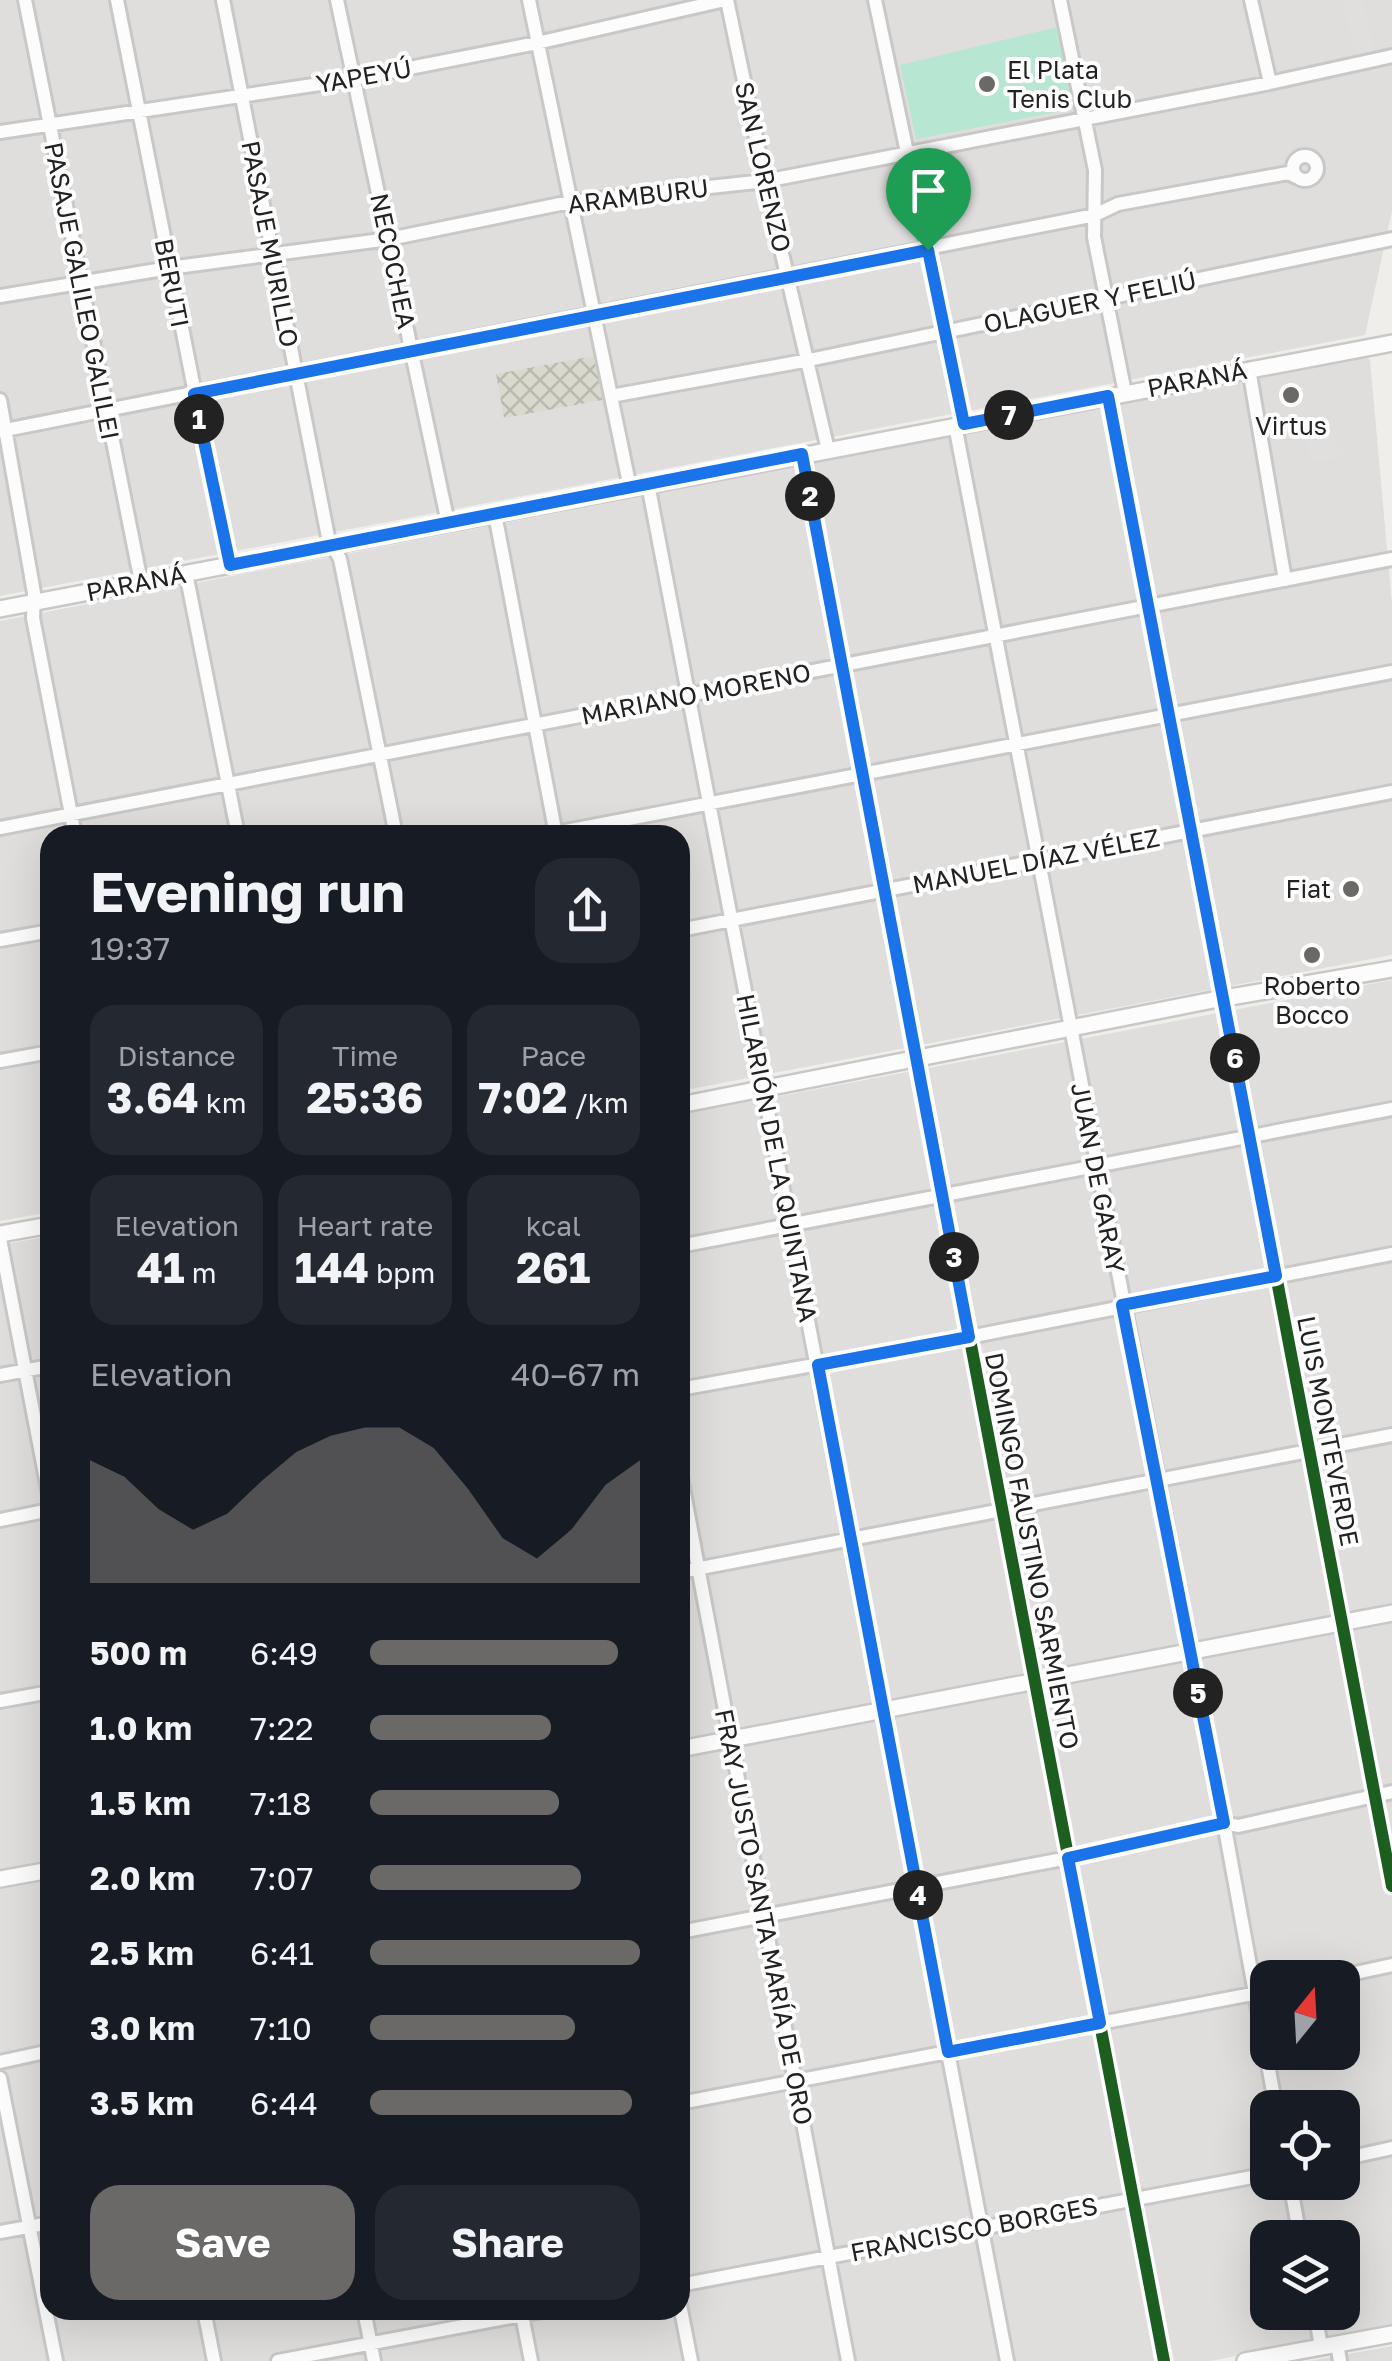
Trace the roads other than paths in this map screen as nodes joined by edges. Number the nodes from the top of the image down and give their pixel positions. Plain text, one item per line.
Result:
1 (25, 0) edge
2 (117, 0) edge
3 (224, 0) edge
4 (336, 0) edge
5 (530, 0) edge
6 (726, 0) edge
7 (874, 0) edge
8 (1060, 0) edge
9 (1252, 0) edge
10 (537, 43) junction
11 (1392, 56) edge
12 (352, 79) junction
13 (1270, 83) junction
14 (242, 96) junction
15 (140, 111) junction
16 (1086, 120) junction
17 (50, 124) junction
18 (0, 132) edge
19 (908, 154) junction
20 (1292, 172) dead end
21 (764, 181) junction
22 (570, 202) junction
23 (1095, 215) junction
24 (389, 239) junction
25 (1392, 239) edge
26 (928, 250) junction
27 (273, 256) junction
28 (169, 268) junction
29 (788, 278) junction
30 (83, 283) junction
31 (0, 296) edge
32 (1105, 298) junction
33 (594, 316) junction
34 (945, 332) junction
35 (1392, 343) edge
36 (412, 351) junction
37 (809, 360) junction
38 (1249, 369) junction
39 (295, 374) junction
40 (194, 394) junction
41 (1117, 394) junction
42 (611, 396) junction
43 (0, 400) edge
44 (104, 411) junction
45 (959, 424) junction
46 (3, 430) edge
47 (828, 450) junction
48 (802, 454) junction
49 (648, 484) junction
50 (630, 488) junction
51 (495, 514) junction
52 (448, 523) junction
53 (332, 545) junction
54 (1392, 559) edge
55 (230, 565) junction
56 (186, 573) junction
57 (1285, 580) junction
58 (141, 582) junction
59 (32, 603) junction
60 (1149, 606) junction
61 (0, 609) edge
62 (994, 636) junction
63 (842, 666) junction
64 (1392, 672) edge
65 (687, 696) junction
66 (1170, 714) junction
67 (535, 725) junction
68 (1015, 744) junction
69 (380, 755) junction
70 (862, 774) junction
71 (228, 784) junction
72 (1392, 792) edge
73 (708, 804) junction
74 (71, 814) junction
75 (73, 825) edge
76 (236, 825) edge
77 (394, 825) edge
78 (552, 825) edge
79 (600, 825) edge
80 (0, 828) edge
81 (1192, 831) junction
82 (1038, 861) junction
83 (884, 891) junction
84 (730, 920) junction
85 (690, 928) edge
86 (40, 933) edge
87 (0, 940) edge
88 (1392, 969) edge
89 (1222, 998) junction
90 (1070, 1028) junction
91 (40, 1054) edge
92 (916, 1060) junction
93 (0, 1062) edge
94 (762, 1088) junction
95 (690, 1103) edge
96 (1392, 1109) edge
97 (1251, 1136) junction
98 (1096, 1166) junction
99 (942, 1196) junction
100 (40, 1226) edge
101 (789, 1227) junction
102 (0, 1236) edge
103 (690, 1244) edge
104 (1392, 1254) edge
105 (1276, 1276) junction
106 (1122, 1305) junction
107 (969, 1337) junction
108 (818, 1365) junction
109 (40, 1368) edge
110 (25, 1370) junction
111 (0, 1376) edge
112 (690, 1388) edge
113 (1392, 1435) edge
114 (40, 1448) edge
115 (1308, 1450) junction
116 (1156, 1480) junction
117 (1002, 1511) junction
118 (40, 1512) edge
119 (0, 1520) edge
120 (690, 1525) edge
121 (849, 1538) junction
122 (698, 1568) junction
123 (690, 1570) edge
124 (1392, 1613) edge
125 (1342, 1622) junction
126 (1189, 1651) junction
127 (1034, 1681) junction
128 (40, 1694) edge
129 (0, 1701) edge
130 (882, 1710) junction
131 (730, 1740) junction
132 (690, 1747) edge
133 (1392, 1792) edge
134 (1375, 1795) junction
135 (1224, 1823) junction
136 (1068, 1858) junction
137 (40, 1872) edge
138 (0, 1880) edge
139 (916, 1885) junction
140 (1392, 1886) edge
141 (764, 1916) junction
142 (690, 1930) edge
143 (1254, 1960) edge
144 (1392, 1965) edge
145 (1360, 1972) edge
146 (1250, 1994) edge
147 (1100, 2023) junction
148 (948, 2052) junction
149 (40, 2053) edge
150 (0, 2062) edge
151 (0, 2078) edge
152 (794, 2081) junction
153 (690, 2100) edge
154 (1392, 2148) edge
155 (1360, 2155) edge
156 (1250, 2177) edge
157 (1133, 2199) junction
158 (40, 2224) edge
159 (30, 2226) junction
160 (982, 2228) junction
161 (0, 2232) edge
162 (828, 2257) junction
163 (40, 2278) edge
164 (690, 2283) edge
165 (48, 2320) edge
166 (206, 2320) edge
167 (366, 2320) edge
168 (484, 2320) edge
169 (523, 2320) edge
170 (683, 2320) edge
171 (1392, 2334) edge
172 (370, 2344) junction
173 (1333, 2351) edge
174 (56, 2361) edge
175 (214, 2361) edge
176 (278, 2361) edge
177 (374, 2361) edge
178 (531, 2361) edge
179 (691, 2361) edge
180 (848, 2361) edge
181 (1007, 2361) edge
182 (1164, 2361) edge
183 (1245, 2361) edge

1 - 17 street, PASAJE GALILEO GALILEI
2 - 15 street, BERUTI
3 - 14 street, PASAJE MURILLO
4 - 12 street, NECOCHEA
5 - 10 street
6 - 10 street, YAPEYÚ
6 - 21 street, SAN LORENZO
7 - 19 street, JUAN DE GARAY
8 - 16 street, LUIS MONTEVERDE
9 - 13 street
10 - 12 street, YAPEYÚ
10 - 22 street
11 - 13 street, ARAMBURU
12 - 14 street, YAPEYÚ
12 - 24 street, NECOCHEA
13 - 16 street, ARAMBURU
14 - 15 street, YAPEYÚ
14 - 27 street, PASAJE MURILLO
15 - 17 street, YAPEYÚ
15 - 28 street, BERUTI
16 - 19 street, ARAMBURU
16 - 23 street, LUIS MONTEVERDE
17 - 18 street, YAPEYÚ
17 - 30 street, PASAJE GALILEO GALILEI
19 - 21 street, ARAMBURU
19 - 26 street, JUAN DE GARAY
20 - 23 street
21 - 22 street, ARAMBURU
21 - 29 street, SAN LORENZO
22 - 24 street, ARAMBURU
22 - 33 street
23 - 26 street
23 - 32 street, LUIS MONTEVERDE
24 - 27 street, ARAMBURU
24 - 36 street, NECOCHEA
25 - 32 street, OLAGUER Y FELIÚ
26 - 29 street
26 - 34 street, JUAN DE GARAY
27 - 28 street, ARAMBURU
27 - 39 street, PASAJE MURILLO
28 - 30 street, ARAMBURU
28 - 40 street, BERUTI
29 - 33 street
29 - 37 street, SAN LORENZO
30 - 31 street, ARAMBURU
30 - 44 street, PASAJE GALILEO GALILEI
32 - 34 street, OLAGUER Y FELIÚ
32 - 41 street, LUIS MONTEVERDE
33 - 36 street
33 - 42 street
34 - 37 street, OLAGUER Y FELIÚ
34 - 45 street, JUAN DE GARAY
35 - 38 street, PARANÁ
36 - 39 street
36 - 52 street, NECOCHEA
37 - 42 street, OLAGUER Y FELIÚ
37 - 47 street, SAN LORENZO
38 - 41 street, PARANÁ
38 - 57 street
39 - 40 street
39 - 53 street, PASAJE MURILLO
40 - 44 street
40 - 55 street, BERUTI
41 - 45 street, PARANÁ
41 - 60 street, LUIS MONTEVERDE
42 - 50 street
43 - 46 street
44 - 46 street
44 - 58 street, PASAJE GALILEO GALILEI
45 - 47 street, PARANÁ
45 - 62 street, JUAN DE GARAY
46 - 59 street
47 - 48 street, PARANÁ
48 - 49 street, PARANÁ
48 - 63 street, DOMINGO FAUSTINO SARMIENTO
49 - 50 street, PARANÁ
49 - 65 street, HILARIÓN DE LA QUINTANA
50 - 51 street, PARANÁ
51 - 52 street, PARANÁ
51 - 67 street
52 - 53 street, PARANÁ
53 - 55 street, PARANÁ
53 - 69 street, PASAJE MURILLO
54 - 57 street, MARIANO MORENO
55 - 56 street, PARANÁ
56 - 58 street, PARANÁ
56 - 71 street
57 - 60 street, MARIANO MORENO
58 - 59 street, PARANÁ
59 - 61 street, PARANÁ
59 - 74 street
60 - 62 street, MARIANO MORENO
60 - 66 street, LUIS MONTEVERDE
62 - 63 street, MARIANO MORENO
62 - 68 street, JUAN DE GARAY
63 - 65 street, MARIANO MORENO
63 - 70 street, DOMINGO FAUSTINO SARMIENTO
64 - 66 street
65 - 67 street, MARIANO MORENO
65 - 73 street, HILARIÓN DE LA QUINTANA
66 - 68 street
66 - 81 street, LUIS MONTEVERDE
67 - 69 street, MARIANO MORENO
67 - 78 street
68 - 70 street
68 - 82 street, JUAN DE GARAY
69 - 71 street, MARIANO MORENO
69 - 77 street, PASAJE MURILLO
70 - 73 street
70 - 83 street, DOMINGO FAUSTINO SARMIENTO
71 - 74 street, MARIANO MORENO
71 - 76 street
72 - 81 street, MANUEL DÍAZ VÉLEZ
73 - 79 street
73 - 84 street, HILARIÓN DE LA QUINTANA
74 - 75 street
74 - 80 street, MARIANO MORENO
81 - 82 street, MANUEL DÍAZ VÉLEZ
81 - 89 street, LUIS MONTEVERDE
82 - 83 street, MANUEL DÍAZ VÉLEZ
82 - 90 street, JUAN DE GARAY
83 - 84 street, MANUEL DÍAZ VÉLEZ
83 - 92 street, DOMINGO FAUSTINO SARMIENTO
84 - 85 street, MANUEL DÍAZ VÉLEZ
84 - 94 street, HILARIÓN DE LA QUINTANA
86 - 87 street
88 - 89 street
89 - 90 street
89 - 97 street, LUIS MONTEVERDE
90 - 92 street
90 - 98 street, JUAN DE GARAY
91 - 93 street
92 - 94 street
92 - 99 street, DOMINGO FAUSTINO SARMIENTO
94 - 95 street
94 - 101 street, HILARIÓN DE LA QUINTANA
96 - 97 street
97 - 98 street
97 - 105 street, LUIS MONTEVERDE
98 - 99 street
98 - 106 street, JUAN DE GARAY
99 - 101 street
99 - 107 street, DOMINGO FAUSTINO SARMIENTO
100 - 102 street
101 - 103 street
101 - 108 street, HILARIÓN DE LA QUINTANA
102 - 110 street
104 - 105 street
105 - 106 street
105 - 115 street, LUIS MONTEVERDE
106 - 107 street
106 - 116 street, JUAN DE GARAY
107 - 108 street
107 - 117 street, DOMINGO FAUSTINO SARMIENTO
108 - 112 street
108 - 121 street, HILARIÓN DE LA QUINTANA
109 - 110 street
110 - 111 street
110 - 114 street
113 - 115 street
115 - 116 street
115 - 125 street, LUIS MONTEVERDE
116 - 117 street
116 - 126 street, JUAN DE GARAY
117 - 121 street
117 - 127 street, DOMINGO FAUSTINO SARMIENTO
118 - 119 street
120 - 122 street, FRAY JUSTO SANTA MARÍA DE ORO
121 - 122 street
121 - 130 street, HILARIÓN DE LA QUINTANA
122 - 123 street
122 - 131 street, FRAY JUSTO SANTA MARÍA DE ORO
124 - 125 street
125 - 126 street
125 - 134 street, LUIS MONTEVERDE
126 - 127 street
126 - 135 street, JUAN DE GARAY
127 - 130 street
127 - 136 street, DOMINGO FAUSTINO SARMIENTO
128 - 129 street
130 - 131 street
130 - 139 street, HILARIÓN DE LA QUINTANA
131 - 132 street
131 - 141 street, FRAY JUSTO SANTA MARÍA DE ORO
133 - 134 street
134 - 135 street
134 - 140 street, LUIS MONTEVERDE
135 - 136 street
135 - 143 street, JUAN DE GARAY
136 - 139 street
136 - 147 street, DOMINGO FAUSTINO SARMIENTO
137 - 138 street
139 - 141 street
139 - 148 street, HILARIÓN DE LA QUINTANA
141 - 142 street
141 - 152 street, FRAY JUSTO SANTA MARÍA DE ORO
144 - 145 street
146 - 147 street
147 - 148 street
147 - 157 street, DOMINGO FAUSTINO SARMIENTO
148 - 152 street
148 - 160 street, HILARIÓN DE LA QUINTANA
149 - 150 street
151 - 159 street
152 - 153 street
152 - 162 street, FRAY JUSTO SANTA MARÍA DE ORO
154 - 155 street
156 - 157 street, FRANCISCO BORGES
157 - 160 street, FRANCISCO BORGES
157 - 182 street, DOMINGO FAUSTINO SARMIENTO
158 - 159 street
159 - 161 street
159 - 163 street
160 - 162 street, FRANCISCO BORGES
160 - 181 street, HILARIÓN DE LA QUINTANA
162 - 164 street, FRANCISCO BORGES
162 - 180 street, FRAY JUSTO SANTA MARÍA DE ORO
165 - 174 street
166 - 175 street
167 - 172 street
168 - 172 street
169 - 178 street
170 - 179 street
171 - 173 street
172 - 176 street
172 - 177 street
173 - 183 street

